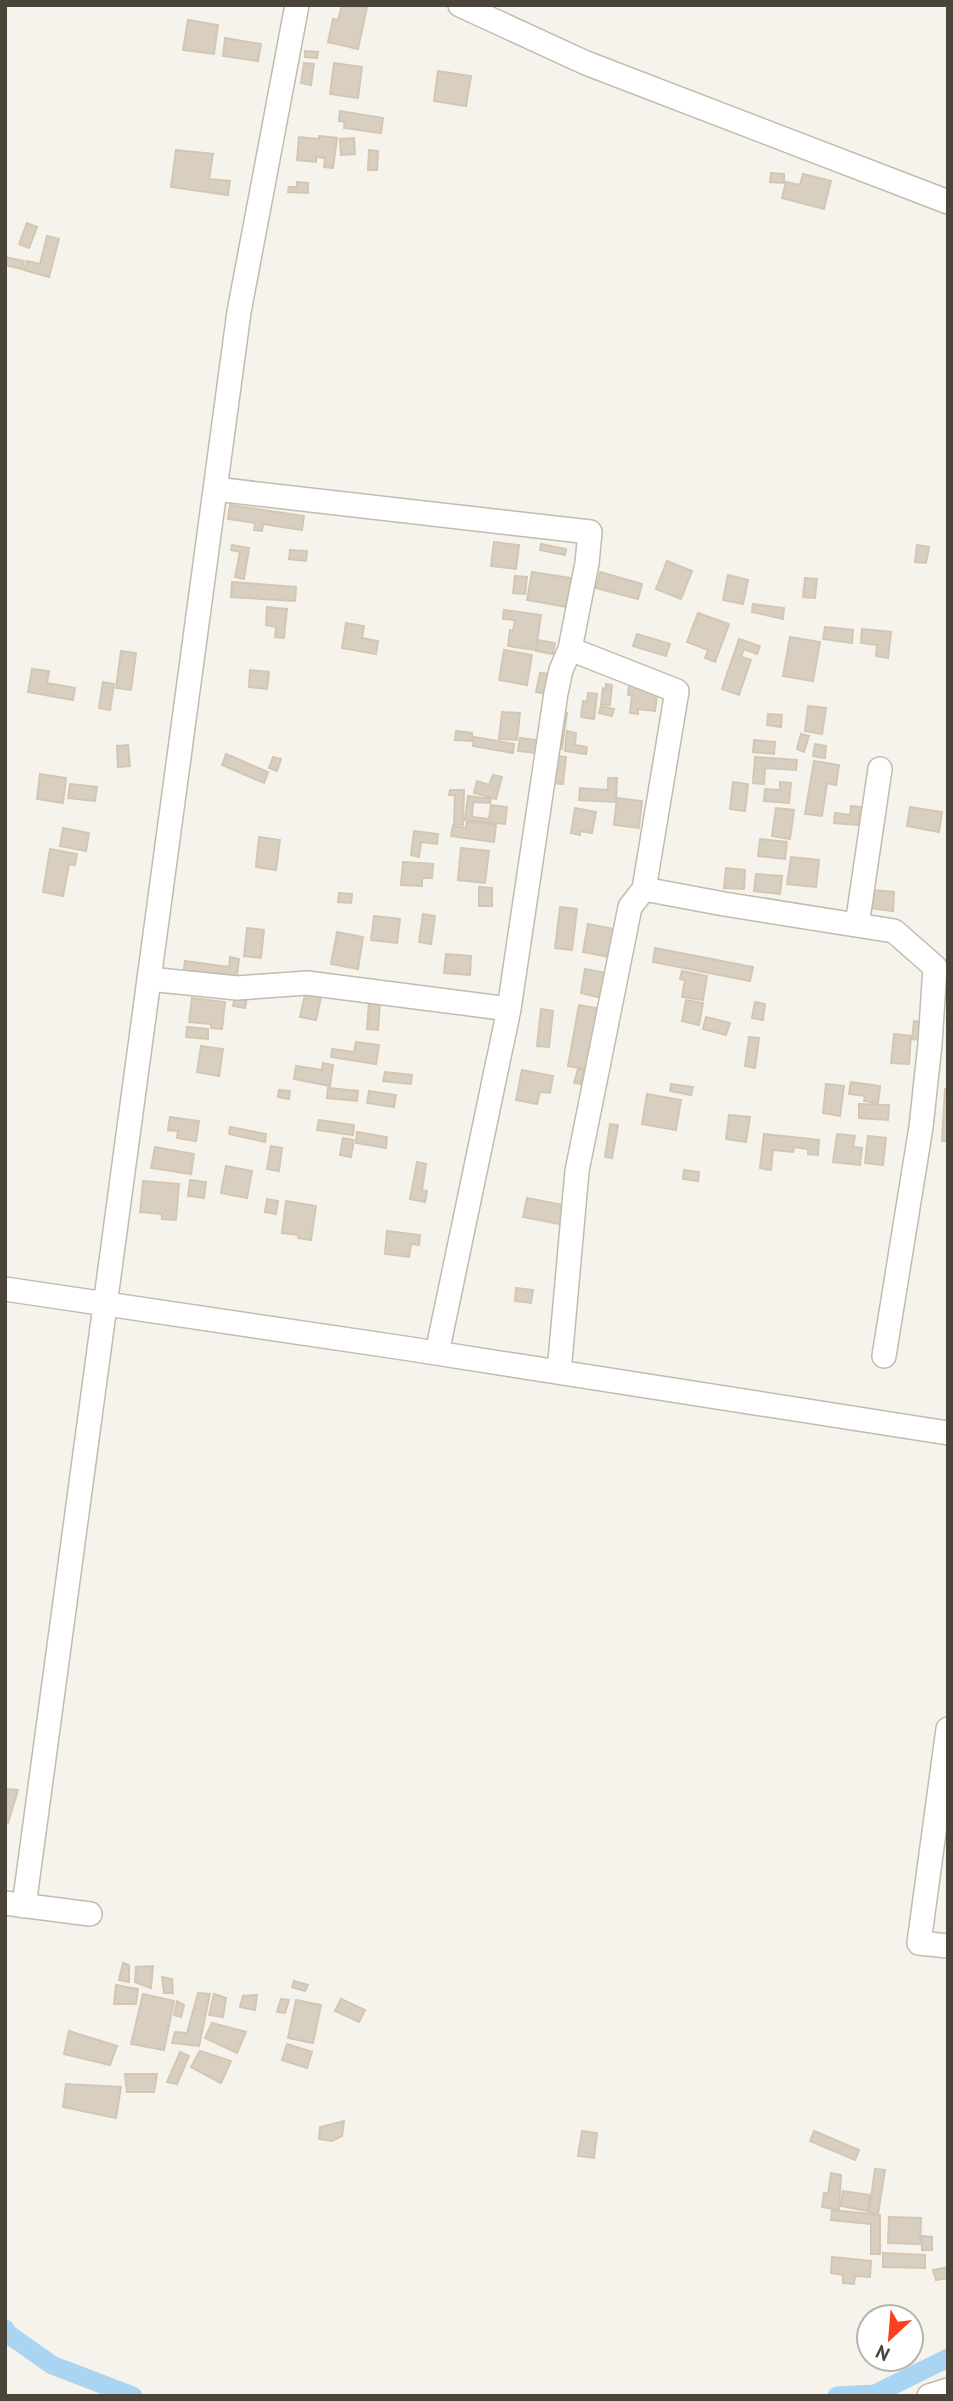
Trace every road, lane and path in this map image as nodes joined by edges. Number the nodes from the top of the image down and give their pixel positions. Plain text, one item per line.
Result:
1 (297, 5) edge
2 (460, 5) edge
3 (948, 202) edge
4 (215, 489) junction
5 (570, 649) junction
6 (880, 769) dead end
7 (644, 889) junction
8 (857, 925) junction
9 (149, 979) junction
10 (509, 1009) junction
11 (5, 1289) edge
12 (105, 1304) junction
13 (437, 1353) junction
14 (884, 1356) dead end
15 (559, 1372) junction
16 (948, 1433) edge
17 (948, 1729) edge
18 (15, 1904) edge
19 (90, 1914) dead end
20 (948, 1946) edge
21 (948, 2390) edge
22 (929, 2396) edge

1 - 4 street
2 - 3 street
4 - 5 street
4 - 9 street
5 - 7 street
5 - 10 street
6 - 8 street
7 - 8 street
7 - 15 street
8 - 14 street
9 - 10 street
9 - 12 street
10 - 13 street
11 - 12 street
12 - 13 street
12 - 18 street
13 - 15 street
15 - 16 street
17 - 20 street
18 - 19 street
21 - 22 street

